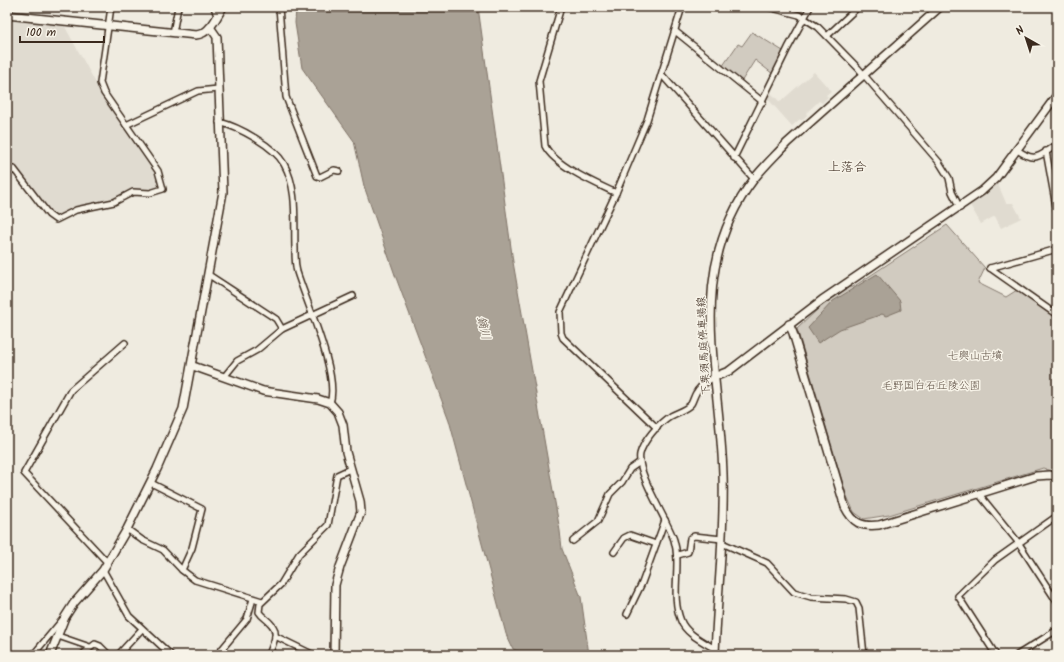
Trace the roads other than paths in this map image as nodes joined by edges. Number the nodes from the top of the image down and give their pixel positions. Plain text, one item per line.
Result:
1 (9, 7) edge
2 (111, 7) edge
3 (178, 7) edge
4 (214, 7) edge
5 (222, 7) edge
6 (279, 7) edge
7 (560, 7) edge
8 (682, 7) edge
9 (768, 7) edge
10 (810, 7) edge
11 (858, 7) edge
12 (940, 7) edge
13 (217, 16) junction
14 (7, 17) edge
15 (804, 18) junction
16 (108, 27) junction
17 (210, 27) junction
18 (675, 32) junction
19 (173, 33) junction
20 (827, 36) junction
21 (662, 75) junction
22 (864, 75) junction
23 (218, 89) junction
24 (1057, 96) edge
25 (763, 102) junction
26 (219, 122) junction
27 (126, 125) junction
28 (1057, 145) edge
29 (1016, 149) junction
30 (1046, 151) junction
31 (734, 158) junction
32 (339, 171) dead end
33 (7, 175) edge
34 (754, 179) junction
35 (616, 193) junction
36 (960, 208) junction
37 (1057, 212) edge
38 (1057, 249) edge
39 (209, 275) junction
40 (353, 296) dead end
41 (312, 315) junction
42 (1057, 315) edge
43 (789, 324) junction
44 (282, 329) junction
45 (124, 344) dead end
46 (192, 366) junction
47 (224, 377) junction
48 (714, 377) junction
49 (330, 403) junction
50 (657, 428) junction
51 (640, 462) junction
52 (350, 469) junction
53 (1057, 478) edge
54 (151, 483) junction
55 (979, 494) junction
56 (1057, 516) edge
57 (665, 520) junction
58 (127, 529) junction
59 (574, 541) dead end
60 (722, 541) junction
61 (1018, 542) junction
62 (656, 544) junction
63 (614, 552) dead end
64 (678, 555) junction
65 (107, 562) junction
66 (103, 570) junction
67 (182, 570) junction
68 (253, 598) junction
69 (262, 601) junction
70 (1057, 602) edge
71 (627, 614) dead end
72 (65, 617) junction
73 (142, 629) junction
74 (1057, 630) edge
75 (58, 636) junction
76 (275, 636) junction
77 (90, 647) junction
78 (715, 652) edge
79 (169, 654) edge
80 (33, 655) edge
81 (50, 655) edge
82 (82, 655) edge
83 (109, 655) edge
84 (118, 655) edge
85 (217, 655) edge
86 (269, 655) edge
87 (314, 655) edge
88 (334, 655) edge
89 (864, 655) edge
90 (996, 655) edge
91 (1017, 655) edge

1 - 14 street
2 - 16 street
3 - 19 street
4 - 13 street
5 - 13 street
6 - 32 street
7 - 35 street
8 - 18 street
9 - 15 street
10 - 15 street
11 - 20 street
12 - 22 street, 下栗須馬庭停車場線
13 - 17 street
14 - 16 street
15 - 20 street
15 - 25 street
16 - 19 street
16 - 27 street
17 - 19 street
17 - 23 street
18 - 21 street
18 - 25 street
20 - 22 street
21 - 31 street
21 - 35 street
22 - 34 street, 下栗須馬庭停車場線
22 - 36 street
23 - 26 street
23 - 27 street
24 - 29 street
25 - 31 street
26 - 39 street
26 - 41 street
27 - 33 street
28 - 30 street
29 - 30 street
29 - 36 street
30 - 37 street
31 - 34 street
34 - 48 street, 下栗須馬庭停車場線
35 - 50 street
36 - 43 street
38 - 42 street
39 - 44 street
39 - 46 street
40 - 41 street
41 - 44 street
41 - 49 street
43 - 48 street
43 - 55 street
44 - 47 street
45 - 65 street
46 - 47 street
46 - 54 street
47 - 49 street
48 - 50 street
48 - 60 street, 下栗須馬庭停車場線
49 - 52 street
50 - 51 street
51 - 57 street
51 - 59 street
52 - 69 street
52 - 88 street
53 - 55 street
54 - 58 street
54 - 67 street
55 - 61 street
56 - 61 street
57 - 62 street
57 - 64 street
58 - 65 street
58 - 67 street
60 - 64 street
60 - 78 street, 下栗須馬庭停車場線
60 - 89 street
61 - 70 street
61 - 90 street
62 - 63 street
62 - 71 street
64 - 78 street
65 - 66 street
66 - 72 street
66 - 73 street
67 - 68 street
68 - 69 street
68 - 85 street
69 - 76 street
72 - 75 street
72 - 80 street
73 - 79 street
73 - 84 street
74 - 91 street
75 - 77 street
75 - 81 street
76 - 86 street
76 - 87 street
77 - 82 street
77 - 83 street

